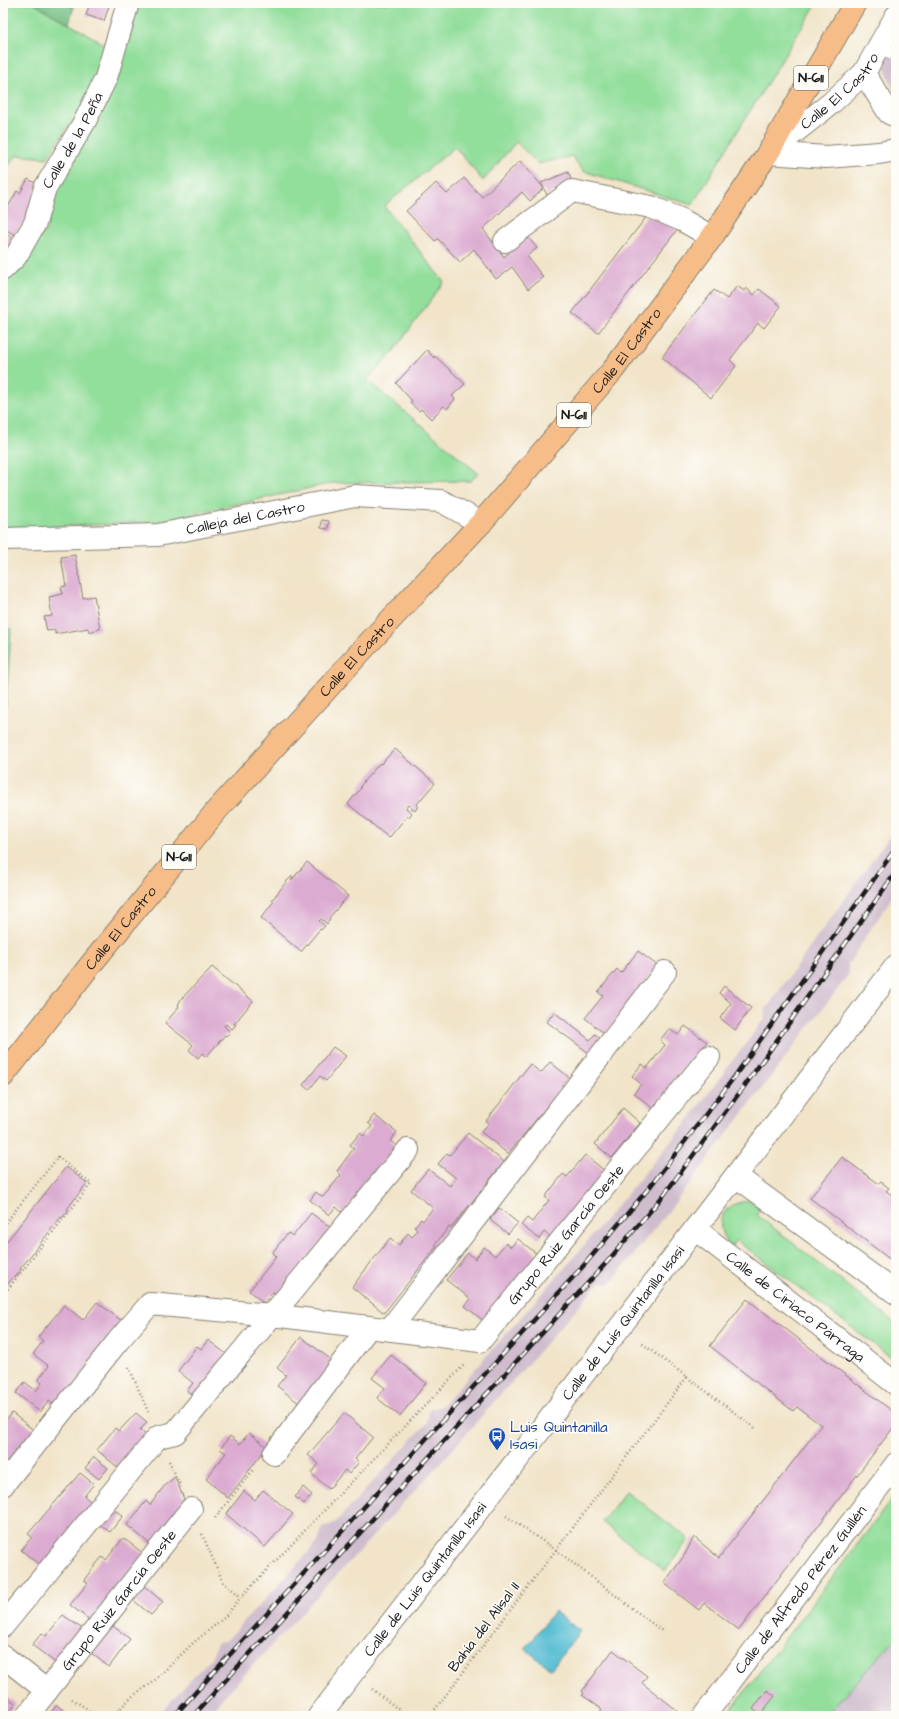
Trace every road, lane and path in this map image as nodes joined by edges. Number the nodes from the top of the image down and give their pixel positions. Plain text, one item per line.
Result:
1 (128, 3) edge
2 (855, 3) edge
3 (896, 16) edge
4 (887, 51) edge
5 (864, 73) junction
6 (893, 114) edge
7 (896, 150) edge
8 (768, 153) junction
9 (712, 237) junction
10 (504, 241) dead end
11 (3, 269) edge
12 (481, 523) junction
13 (3, 539) edge
14 (896, 966) edge
15 (665, 972) dead end
16 (709, 1057) dead end
17 (3, 1076) edge
18 (408, 1150) dead end
19 (736, 1176) junction
20 (3, 1226) edge
21 (695, 1229) junction
22 (896, 1293) edge
23 (3, 1295) edge
24 (272, 1315) junction
25 (379, 1328) junction
26 (118, 1341) junction
27 (480, 1341) junction
28 (640, 1342) dead end
29 (687, 1377) junction
30 (896, 1384) edge
31 (755, 1428) dead end
32 (158, 1437) junction
33 (274, 1454) joint
34 (896, 1464) edge
35 (3, 1485) edge
36 (191, 1509) dead end
37 (506, 1516) dead end
38 (211, 1522) dead end
39 (207, 1528) dead end
40 (202, 1534) dead end
41 (556, 1550) junction
42 (7, 1612) edge
43 (662, 1631) dead end
44 (3, 1656) edge
45 (49, 1688) junction
46 (372, 1689) dead end
47 (27, 1716) edge
48 (98, 1716) edge
49 (112, 1716) edge
50 (319, 1716) edge
51 (407, 1716) edge
52 (430, 1716) edge
53 (704, 1716) edge

1 - 11 street, Calle de la Peña
2 - 8 highway, Calle El Castro / N-611
3 - 4 street, Calle El Castro
4 - 5 street, Calle El Castro
5 - 6 street
5 - 8 street, Calle El Castro
7 - 8 street
8 - 9 highway, Calle El Castro / N-611
9 - 10 street
9 - 12 highway, Calle El Castro / N-611
12 - 13 street, Calleja del Castro
12 - 17 highway, Calle El Castro / N-611
14 - 19 street, Calle de Luis Quintanilla Isasi
15 - 25 street
16 - 27 street, Grupo Ruiz García Oeste
18 - 24 street
19 - 21 street, Calle de Luis Quintanilla Isasi
19 - 22 street
20 - 23 path
21 - 30 street, Calle de Ciriaco Párraga
21 - 50 street, Calle de Luis Quintanilla Isasi
24 - 25 street
24 - 26 street
24 - 32 street
25 - 27 street
25 - 33 street
26 - 32 path
26 - 35 street
27 - 49 path
28 - 29 path
29 - 31 path
29 - 41 path, Bahía del Alisal II
32 - 42 street
33 - 38 path
34 - 53 street, Calle de Alfredo Pérez Guillén
36 - 45 street, Grupo Ruiz García Oeste
37 - 41 path
39 - 40 path, Grupo Ruiz García Oeste
41 - 43 path
41 - 52 path, Bahía del Alisal II
44 - 45 street
45 - 47 street, Grupo Ruiz García Oeste
45 - 48 path
46 - 51 path

